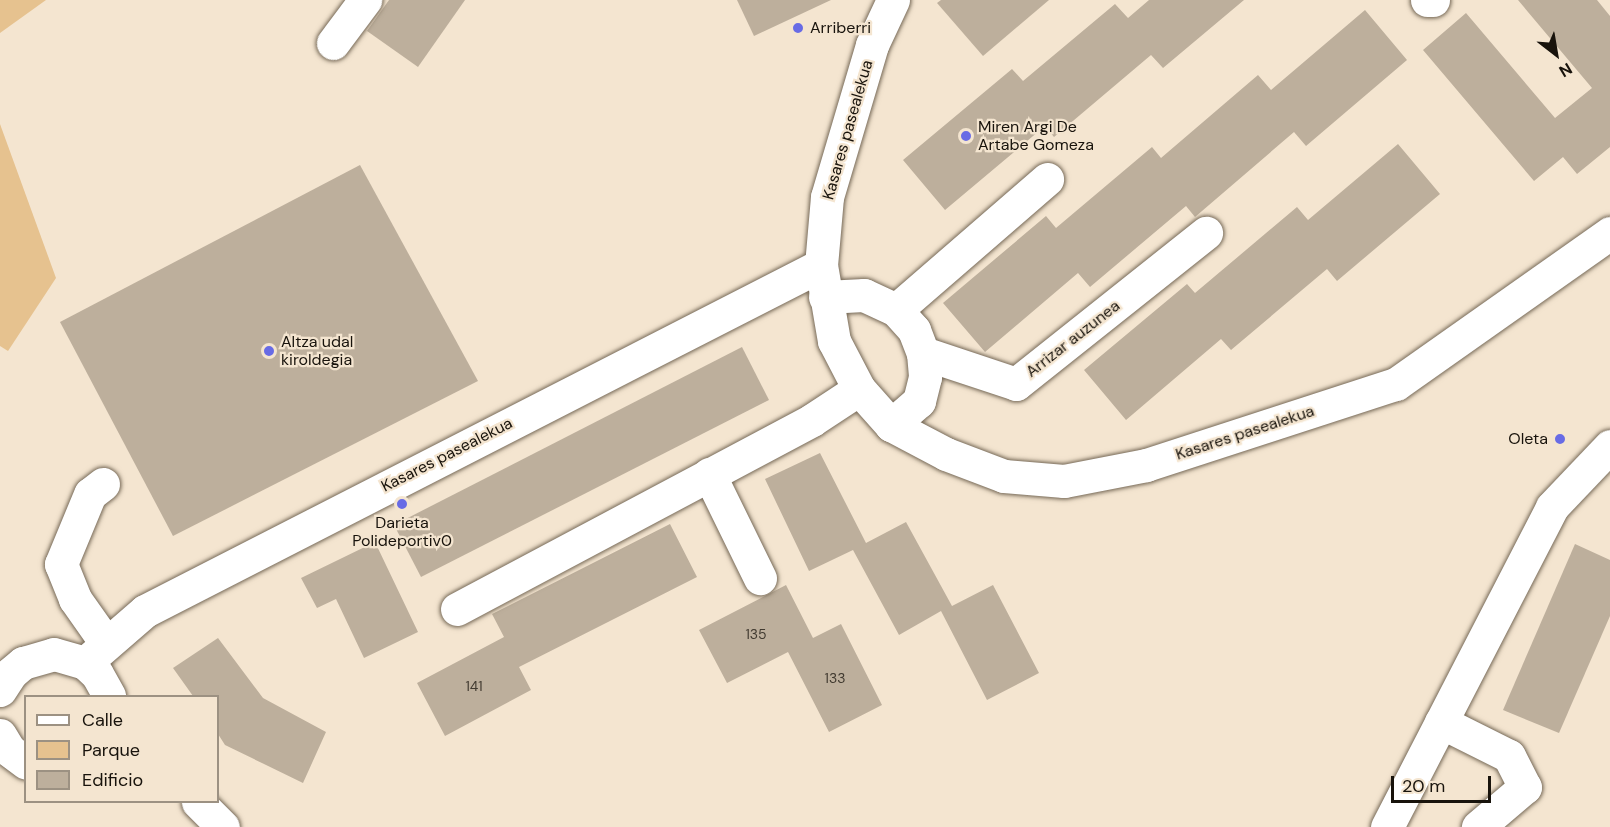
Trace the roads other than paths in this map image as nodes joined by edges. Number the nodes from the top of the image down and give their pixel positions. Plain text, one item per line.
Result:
1 (365, 0) edge
2 (893, 0) edge
3 (1427, 0) edge
4 (1433, 0) edge
5 (333, 43) dead end
6 (1047, 179) dead end
7 (1206, 233) dead end
8 (1610, 233) edge
9 (821, 265) junction
10 (825, 297) junction
11 (896, 310) junction
12 (923, 353) junction
13 (859, 389) junction
14 (891, 425) junction
15 (1610, 446) edge
16 (709, 474) junction
17 (103, 484) dead end
18 (760, 578) dead end
19 (457, 609) dead end
20 (95, 653) junction
21 (0, 690) edge
22 (108, 695) edge
23 (1441, 722) junction
24 (0, 735) edge
25 (24, 762) edge
26 (200, 803) edge
27 (223, 827) edge
28 (1387, 827) edge
29 (1478, 827) edge

1 - 5 street
2 - 9 street, Kasares pasealekua
3 - 4 street
6 - 11 street
7 - 12 street, Arrizar auzunea
8 - 14 street, Kasares pasealekua
9 - 10 street, Kasares pasealekua
9 - 20 street, Kasares pasealekua
10 - 11 street
10 - 13 street, Kasares pasealekua
11 - 12 street
12 - 14 street
13 - 14 street, Kasares pasealekua
13 - 16 street
15 - 23 street
16 - 18 street
16 - 19 street
17 - 20 street
20 - 21 street
20 - 22 street
23 - 28 street
23 - 29 street
24 - 25 street
26 - 27 street

